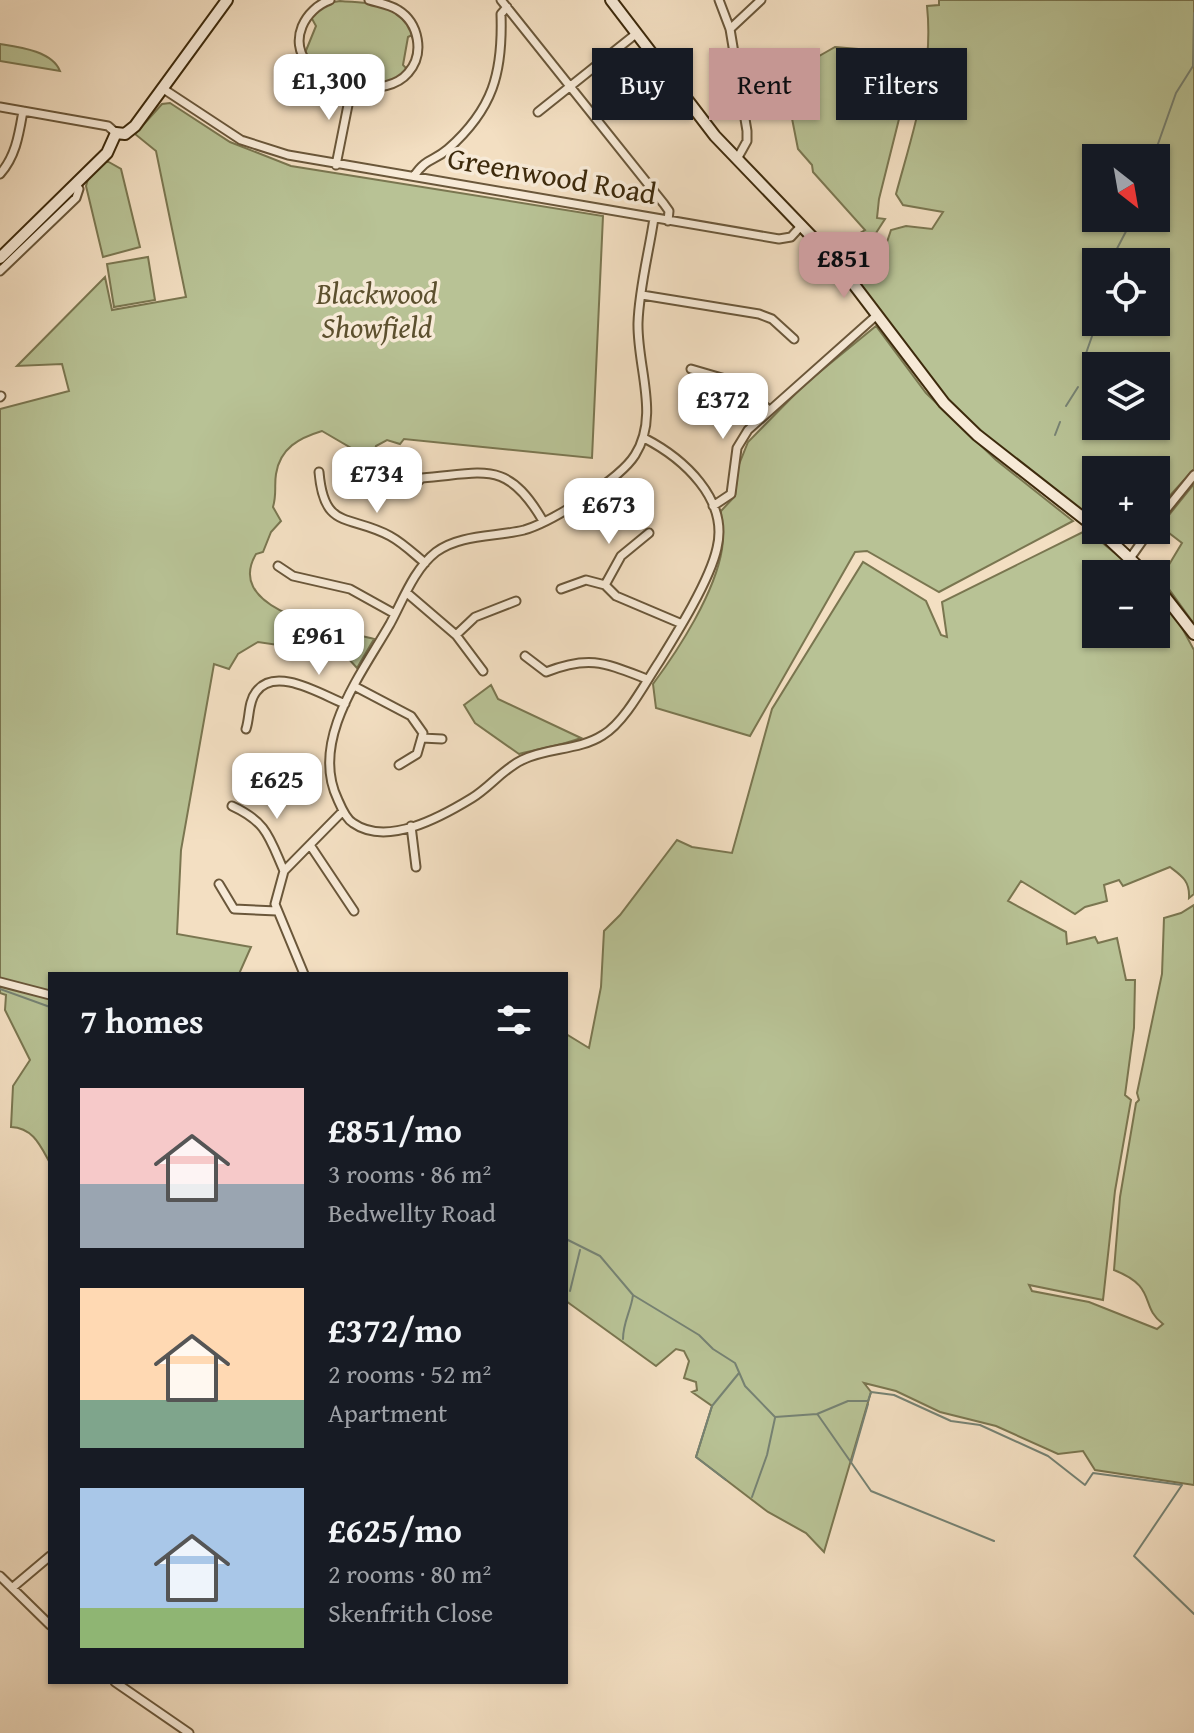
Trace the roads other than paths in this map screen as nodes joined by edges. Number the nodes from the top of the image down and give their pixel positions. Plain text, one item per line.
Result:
1 (227, 0) edge
2 (330, 0) edge
3 (369, 0) edge
4 (501, 0) edge
5 (611, 0) edge
6 (719, 0) edge
7 (761, 0) edge
8 (507, 7) junction
9 (730, 29) junction
10 (637, 33) junction
11 (352, 85) junction
12 (571, 86) junction
13 (162, 88) junction
14 (0, 107) edge
15 (23, 111) junction
16 (538, 112) dead end
17 (116, 133) junction
18 (737, 159) junction
19 (336, 165) junction
20 (0, 174) edge
21 (414, 176) junction
22 (76, 184) junction
23 (654, 218) junction
24 (668, 221) junction
25 (802, 225) junction
26 (0, 258) edge
27 (0, 271) edge
28 (642, 295) junction
29 (877, 315) junction
30 (790, 338) dead end
31 (691, 369) dead end
32 (769, 410) junction
33 (644, 438) junction
34 (417, 468) dead end
35 (319, 472) dead end
36 (1194, 475) edge
37 (320, 485) junction
38 (310, 487) dead end
39 (1170, 505) edge
40 (713, 506) junction
41 (1082, 517) edge
42 (543, 521) junction
43 (649, 533) dead end
44 (1115, 544) edge
45 (1140, 544) edge
46 (1131, 557) junction
47 (1134, 560) edge
48 (425, 563) junction
49 (278, 566) dead end
50 (605, 585) junction
51 (561, 589) dead end
52 (407, 593) junction
53 (516, 601) dead end
54 (1170, 603) edge
55 (395, 614) junction
56 (682, 624) junction
57 (1194, 634) edge
58 (456, 635) junction
59 (525, 656) dead end
60 (483, 671) dead end
61 (647, 679) junction
62 (354, 686) junction
63 (345, 704) junction
64 (246, 729) dead end
65 (422, 738) junction
66 (442, 739) dead end
67 (399, 765) dead end
68 (232, 806) dead end
69 (343, 811) junction
70 (411, 826) junction
71 (310, 845) junction
72 (416, 867) dead end
73 (284, 871) junction
74 (219, 884) dead end
75 (277, 911) junction
76 (354, 911) dead end
77 (303, 972) edge
78 (0, 982) edge
79 (48, 994) edge
80 (48, 1558) edge
81 (0, 1576) edge
82 (12, 1588) junction
83 (48, 1623) edge
84 (118, 1684) edge
85 (189, 1733) edge

1 - 13 street
2 - 11 street
3 - 11 street
4 - 8 street
5 - 10 street
6 - 9 street
7 - 9 street
8 - 12 street
8 - 21 street
9 - 18 street
10 - 12 street
10 - 18 street
11 - 19 street
12 - 16 street
12 - 24 street
13 - 17 street
13 - 19 street, Greenwood Road
14 - 15 street
15 - 17 street
15 - 20 street
17 - 22 street
18 - 25 street
19 - 21 street, Greenwood Road
21 - 23 street, Greenwood Road
22 - 26 street
22 - 27 street
23 - 24 street, Greenwood Road
23 - 28 street
24 - 25 street, Greenwood Road
25 - 29 street
28 - 30 street
28 - 33 street
29 - 32 street
29 - 41 street
31 - 32 street
32 - 40 street
33 - 40 street
33 - 42 street
34 - 42 street
35 - 37 street
36 - 39 street
37 - 38 street
37 - 48 street
40 - 56 street
42 - 48 street
43 - 50 street
44 - 46 street
45 - 46 street
46 - 47 street
48 - 52 street
49 - 55 street
50 - 51 street
50 - 56 street
52 - 55 street
52 - 58 street
53 - 58 street
54 - 57 street
55 - 62 street
56 - 61 street
58 - 60 street
59 - 61 street
61 - 70 street
62 - 63 street
62 - 65 street
63 - 64 street
63 - 69 street
65 - 66 street
65 - 67 street
68 - 73 street
69 - 70 street
69 - 71 street
70 - 72 street
71 - 73 street
71 - 76 street
73 - 75 street
74 - 75 street
75 - 77 street
78 - 79 street
80 - 82 street
81 - 82 street
82 - 83 street
84 - 85 street

